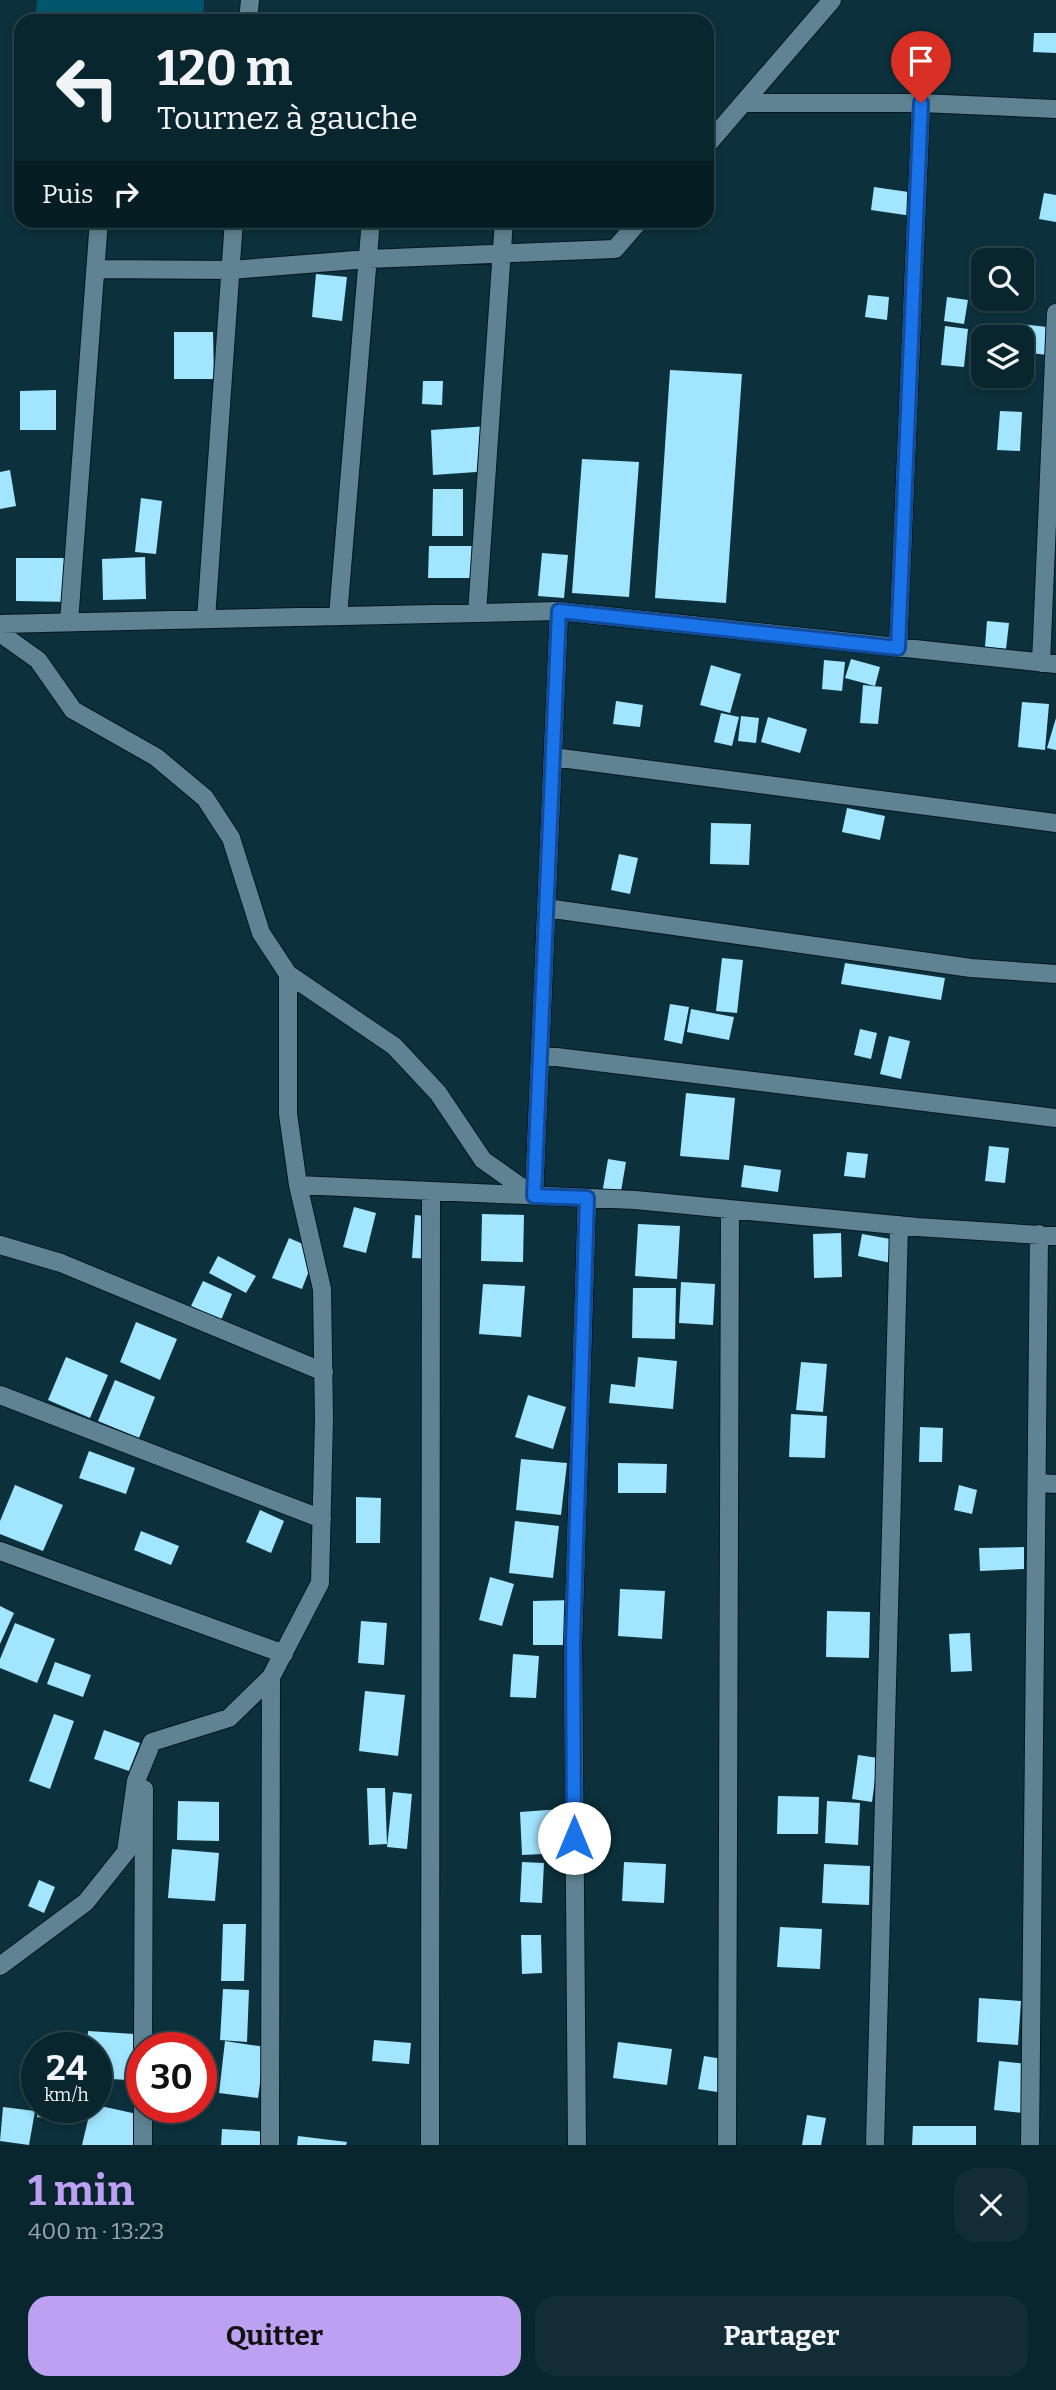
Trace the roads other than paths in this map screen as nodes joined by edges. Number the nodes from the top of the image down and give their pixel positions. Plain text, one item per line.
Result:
1 (832, 0) edge
2 (743, 103) junction
3 (921, 103) junction
4 (1056, 109) edge
5 (714, 137) edge
6 (98, 228) edge
7 (234, 228) edge
8 (370, 228) edge
9 (504, 228) edge
10 (633, 228) edge
11 (502, 253) junction
12 (368, 259) junction
13 (95, 270) junction
14 (231, 270) junction
15 (1056, 313) edge
16 (559, 611) junction
17 (477, 612) junction
18 (338, 616) junction
19 (205, 619) junction
20 (69, 622) junction
21 (0, 624) edge
22 (0, 634) edge
23 (898, 648) junction
24 (1048, 664) edge
25 (553, 757) junction
26 (1056, 823) edge
27 (546, 908) junction
28 (288, 974) junction
29 (1056, 974) edge
30 (540, 1055) junction
31 (1056, 1118) edge
32 (298, 1185) junction
33 (431, 1191) junction
34 (534, 1196) junction
35 (587, 1198) junction
36 (730, 1209) junction
37 (899, 1224) junction
38 (1048, 1235) edge
39 (0, 1245) edge
40 (324, 1372) junction
41 (1038, 1374) junction
42 (1056, 1375) edge
43 (0, 1395) edge
44 (1037, 1483) junction
45 (1056, 1484) edge
46 (322, 1519) junction
47 (0, 1551) edge
48 (284, 1654) junction
49 (271, 1677) junction
50 (145, 1760) junction
51 (0, 1966) edge
52 (143, 2032) edge
53 (143, 2123) edge
54 (143, 2145) edge
55 (270, 2145) edge
56 (430, 2145) edge
57 (577, 2145) edge
58 (727, 2145) edge
59 (875, 2145) edge
60 (1030, 2145) edge

1 - 2 street
2 - 3 street
2 - 5 street
3 - 4 street
3 - 23 street
6 - 13 street
7 - 14 street
8 - 12 street
9 - 11 street
10 - 11 street
11 - 12 street
11 - 17 street
12 - 14 street
12 - 18 street
13 - 14 street
13 - 20 street
14 - 19 street
15 - 24 street
16 - 17 street
16 - 23 street
16 - 25 street
17 - 18 street
18 - 19 street
19 - 20 street
20 - 21 street
22 - 28 street
23 - 24 street
25 - 26 street
25 - 27 street
27 - 29 street
27 - 30 street
28 - 32 street
28 - 34 street
30 - 31 street
30 - 34 street
32 - 33 street
32 - 40 street
33 - 34 street
33 - 56 street
34 - 35 street
35 - 36 street
35 - 57 street
36 - 37 street
36 - 58 street
37 - 38 street
37 - 59 street
38 - 41 street
39 - 40 street
40 - 46 street
41 - 42 street
41 - 44 street
43 - 46 street
44 - 45 street
44 - 60 street
46 - 48 street
47 - 48 street
48 - 49 street
49 - 50 street
49 - 55 street
50 - 51 street
50 - 52 street
53 - 54 street

